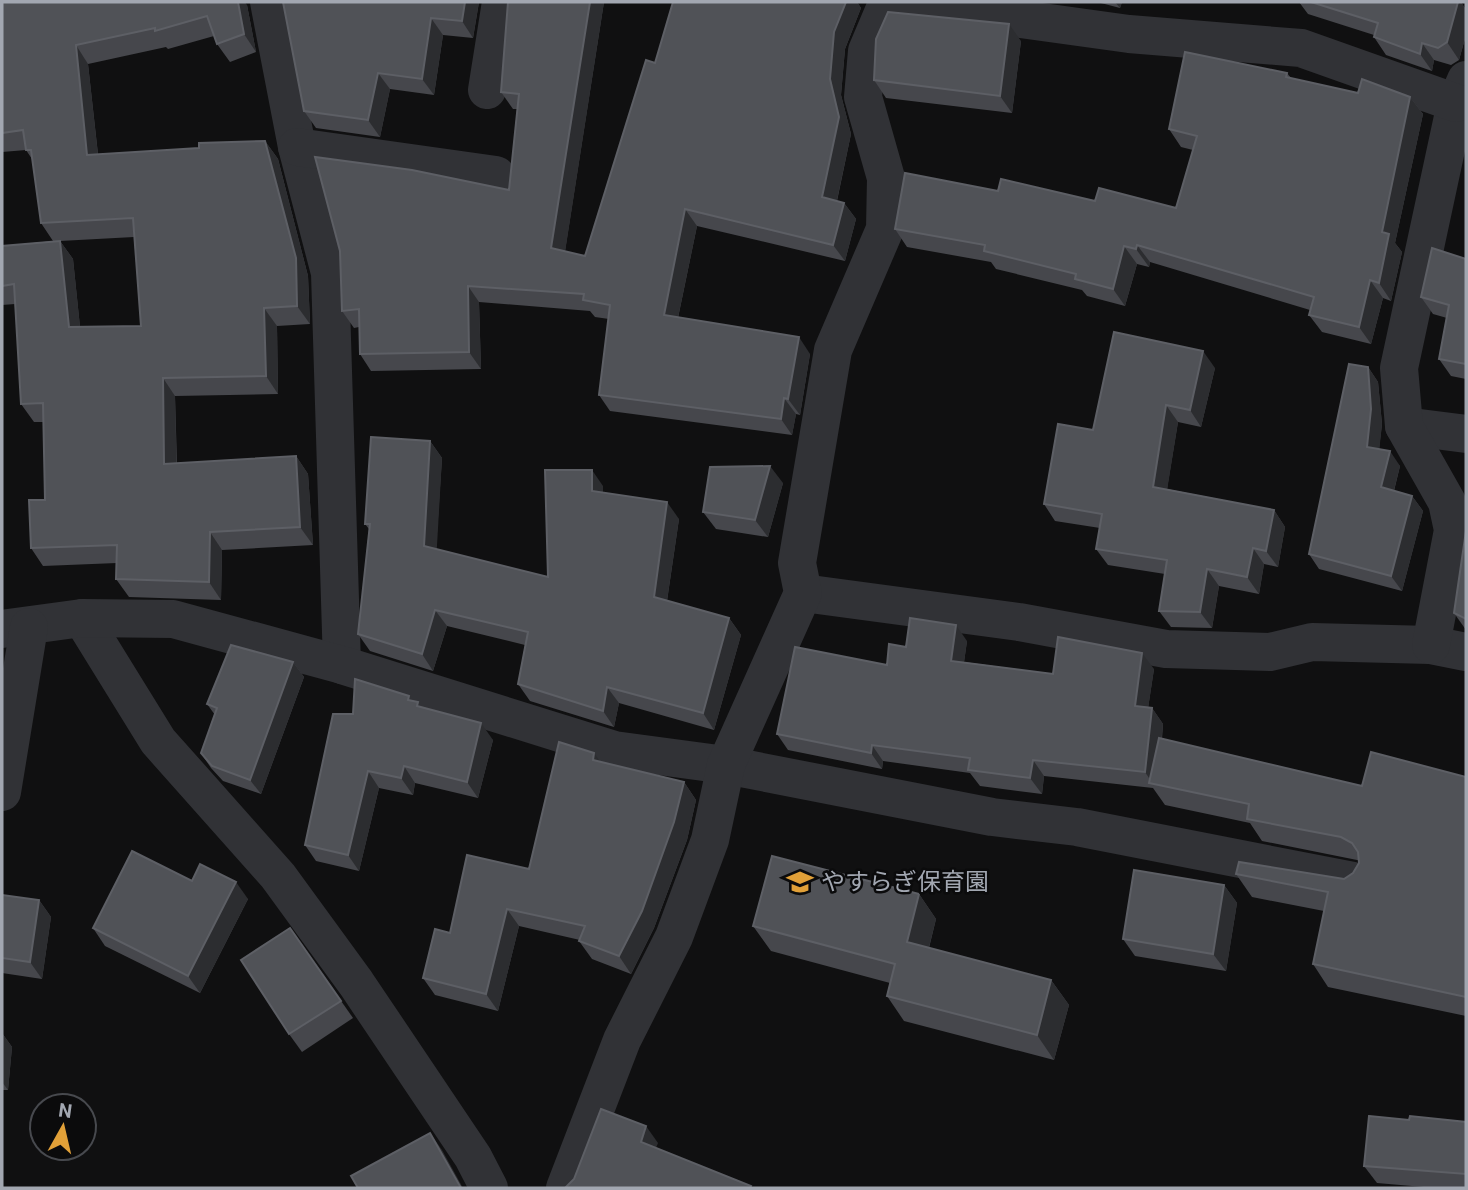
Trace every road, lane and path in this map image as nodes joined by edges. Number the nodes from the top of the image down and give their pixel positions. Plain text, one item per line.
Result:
1 (269, 2) edge
2 (500, 2) edge
3 (487, 90) dead end
4 (1461, 92) edge
5 (297, 147) junction
6 (496, 175) dead end
7 (1404, 426) junction
8 (1466, 434) edge
9 (803, 593) junction
10 (82, 618) junction
11 (15, 628) edge
12 (1449, 649) edge
13 (342, 665) junction
14 (726, 765) junction
15 (2, 792) edge
16 (1353, 881) edge
17 (489, 1188) edge
18 (565, 1188) edge

1 - 5 street
2 - 3 street
4 - 7 street
4 - 9 street
5 - 6 street
5 - 13 street
7 - 8 street
7 - 12 street
9 - 12 street
9 - 14 street
10 - 11 street
10 - 13 street
10 - 17 street
11 - 15 street
13 - 14 street
14 - 16 street
14 - 18 street

